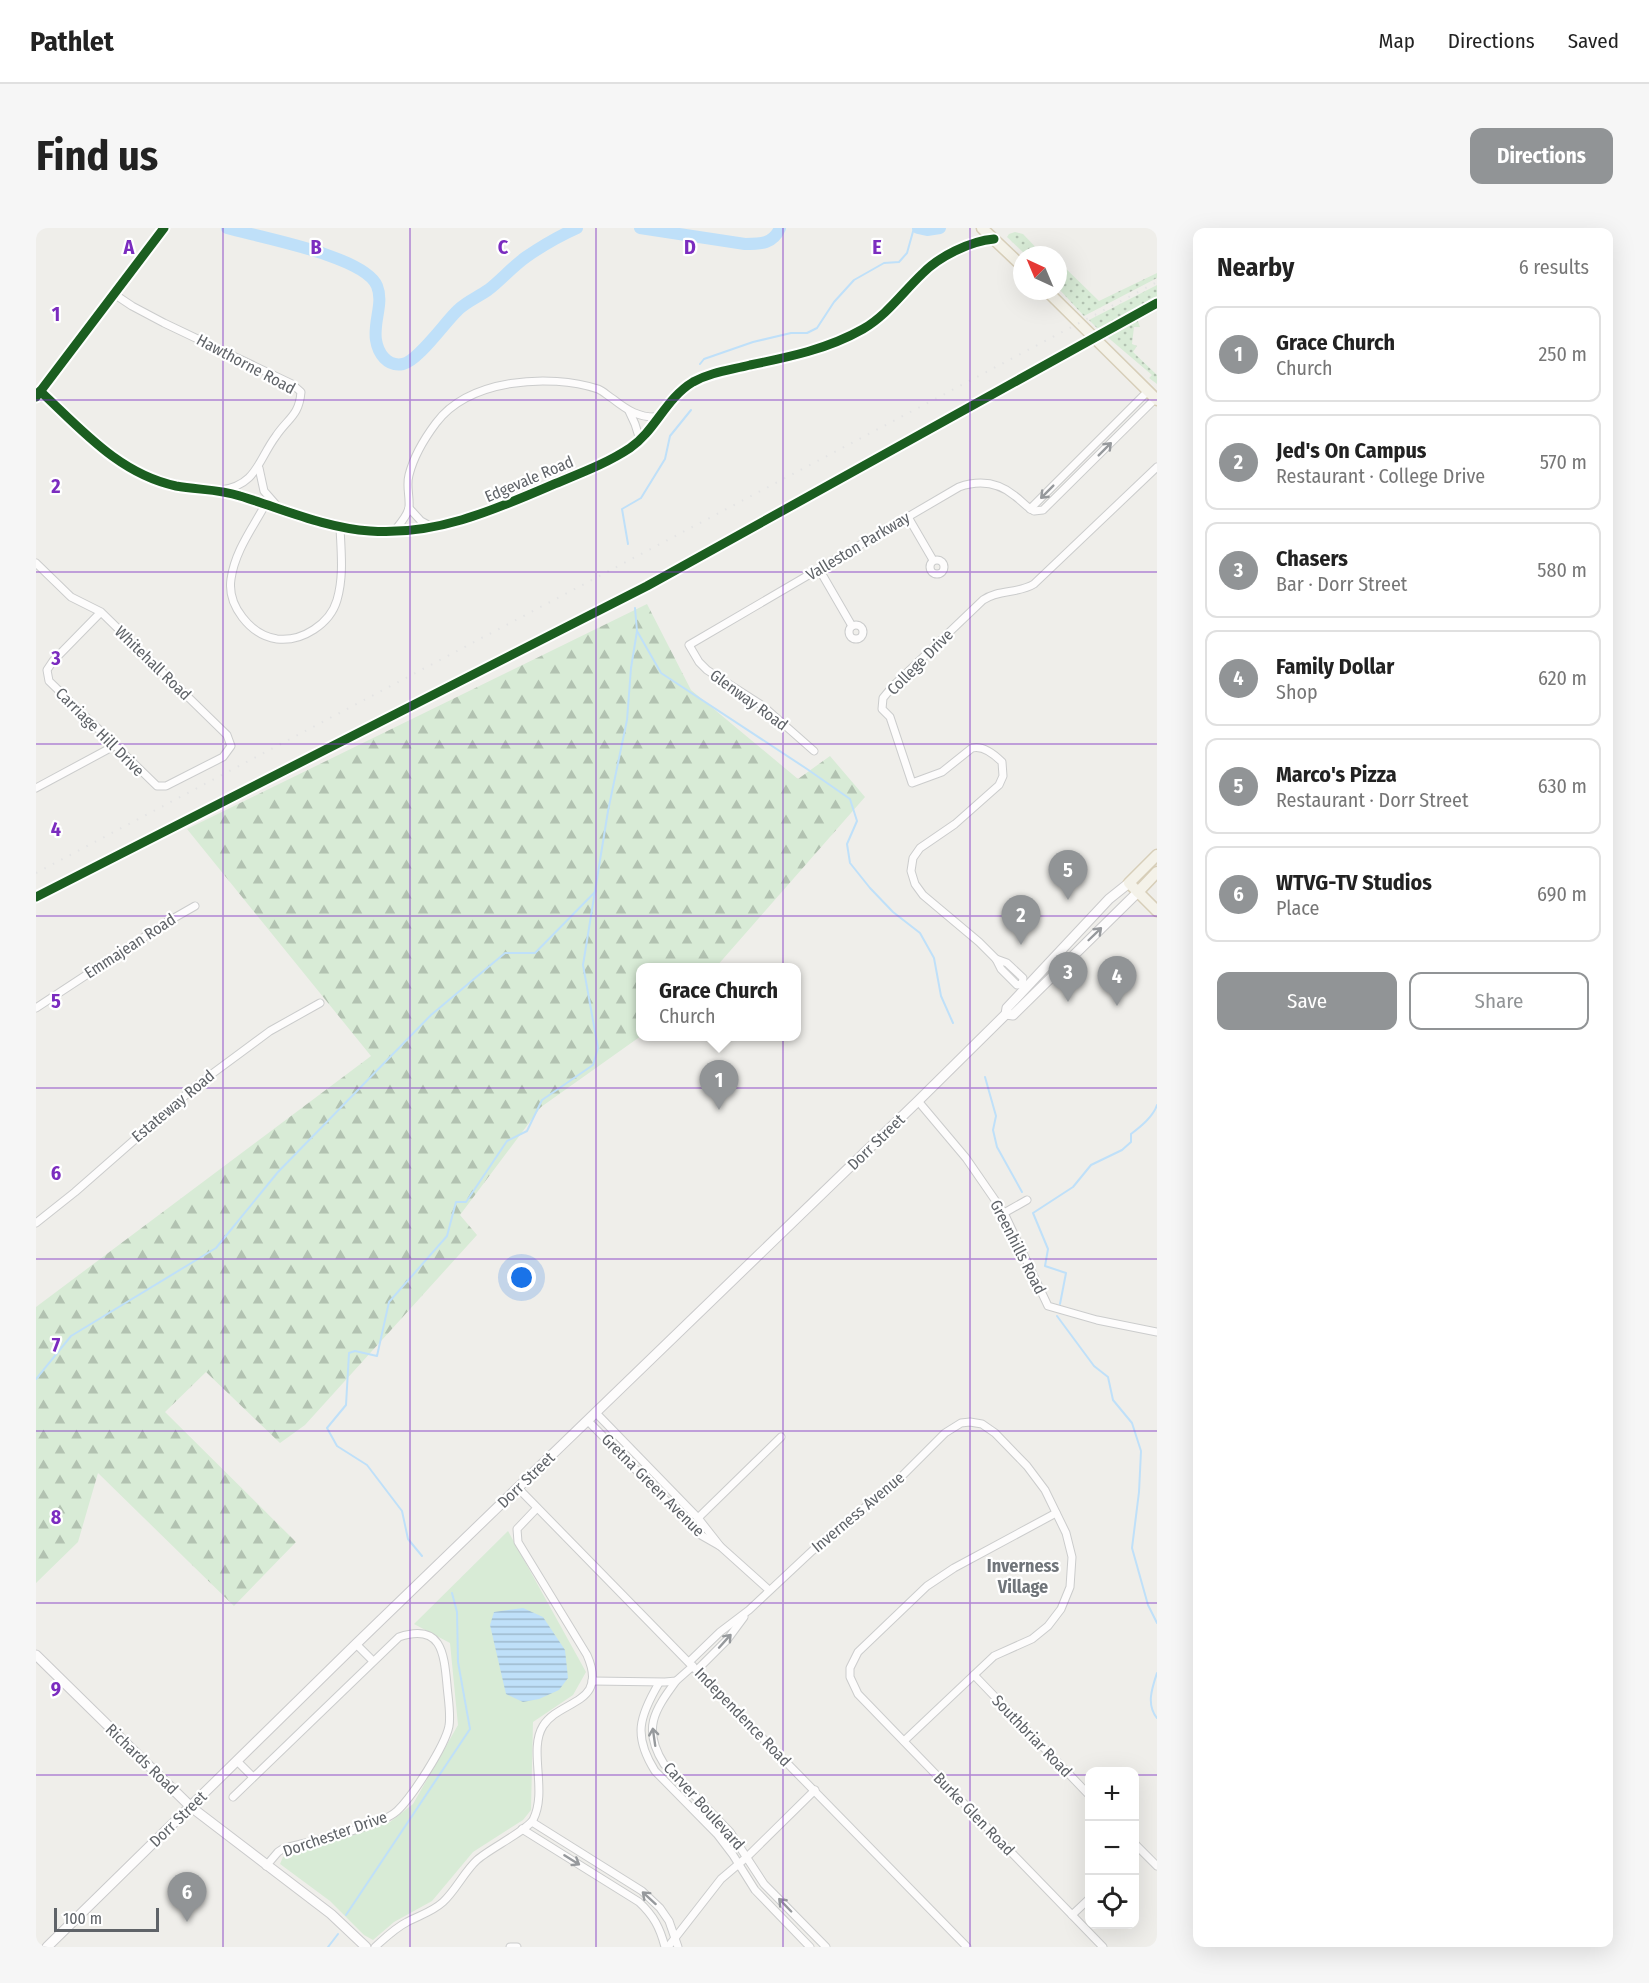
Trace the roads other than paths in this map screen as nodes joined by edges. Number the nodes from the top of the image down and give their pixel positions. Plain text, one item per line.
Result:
1 (164, 228) edge
2 (982, 228) edge
3 (994, 239) junction
4 (1013, 257) edge
5 (114, 294) junction
6 (1056, 300) edge
7 (38, 394) edge
8 (1153, 396) edge
9 (629, 411) junction
10 (658, 417) junction
11 (640, 440) junction
12 (1074, 465) junction
13 (1157, 467) edge
14 (259, 468) junction
15 (1082, 472) junction
16 (219, 490) junction
17 (265, 505) junction
18 (409, 507) junction
19 (1030, 509) junction
20 (282, 511) junction
21 (908, 517) junction
22 (340, 527) junction
23 (433, 527) junction
24 (395, 530) junction
25 (933, 560) dead end
26 (36, 563) edge
27 (819, 569) junction
28 (101, 612) junction
29 (852, 626) dead end
30 (689, 645) joint
31 (114, 746) junction
32 (814, 751) dead end
33 (200, 769) joint
34 (36, 788) edge
35 (1157, 855) edge
36 (1157, 872) edge
37 (1130, 883) junction
38 (1138, 892) junction
39 (195, 906) dead end
40 (1157, 911) edge
41 (1024, 986) junction
42 (320, 1003) dead end
43 (36, 1008) edge
44 (1006, 1014) junction
45 (918, 1101) junction
46 (1027, 1200) dead end
47 (1004, 1213) junction
48 (36, 1223) edge
49 (1157, 1332) edge
50 (592, 1417) junction
51 (781, 1437) dead end
52 (518, 1488) junction
53 (537, 1508) junction
54 (1056, 1513) junction
55 (695, 1515) junction
56 (685, 1520) junction
57 (703, 1524) junction
58 (696, 1531) junction
59 (720, 1546) junction
60 (769, 1590) junction
61 (356, 1644) junction
62 (36, 1655) edge
63 (373, 1661) junction
64 (693, 1666) junction
65 (974, 1675) junction
66 (592, 1681) junction
67 (676, 1681) junction
68 (659, 1683) junction
69 (904, 1741) junction
70 (238, 1762) junction
71 (253, 1777) junction
72 (815, 1790) junction
73 (1085, 1792) edge
74 (233, 1797) dead end
75 (191, 1807) junction
76 (532, 1822) junction
77 (522, 1828) junction
78 (1139, 1851) edge
79 (748, 1856) junction
80 (738, 1864) junction
81 (266, 1866) junction
82 (1157, 1866) edge
83 (1085, 1902) edge
84 (1072, 1915) junction
85 (676, 1937) junction
86 (961, 1945) edge
87 (47, 1947) edge
88 (366, 1947) edge
89 (375, 1947) edge
90 (510, 1947) edge
91 (518, 1947) edge
92 (667, 1947) edge
93 (678, 1947) edge
94 (810, 1947) edge
95 (826, 1947) edge
96 (1103, 1947) edge

1 - 5 main road
2 - 3 main road
3 - 4 main road
3 - 10 street, Edgevale Road
5 - 7 main road
5 - 14 street, Hawthorne Road
6 - 8 main road
7 - 16 street, Edgevale Road
8 - 12 street
15 -> 8 street
9 - 10 street
9 - 11 street
9 - 18 street
10 - 11 street, Edgevale Road
11 - 23 street, Edgevale Road
12 - 15 street
12 -> 19 street
13 - 41 street, College Drive
14 - 16 street, Hawthorne Road
14 - 20 street
15 - 19 street
16 - 17 street, Edgevale Road
17 - 20 street, Edgevale Road
17 - 22 street
18 - 23 street
18 - 24 street
19 - 21 street, Valleston Parkway
20 - 22 street, Edgevale Road
21 - 25 street
21 - 27 street, Valleston Parkway
22 - 24 street, Edgevale Road
23 - 24 street, Edgevale Road
26 - 28 street, Whitehall Road
27 - 29 street
27 - 30 street, Valleston Parkway
28 - 31 street, Carriage Hill Drive
28 - 33 street, Whitehall Road
30 - 32 street, Glenway Road
31 - 33 street, Carriage Hill Drive
31 - 34 street
35 - 37 main road, Dorr Street
36 - 38 main road, Dorr Street
37 - 38 main road
37 - 41 main road, Dorr Street
38 - 40 main road
44 -> 38 main road, Dorr Street
39 - 43 street, Emmajean Road
41 - 44 main road, Dorr Street
42 - 48 street, Estateway Road
44 - 45 main road, Dorr Street
45 - 47 street, Greenhills Road
45 - 50 main road, Dorr Street
46 - 47 street
47 - 49 street, Greenhills Road
50 - 52 main road, Dorr Street
50 - 55 street, Gretna Green Avenue
50 - 56 street, Gretna Green Avenue
51 - 55 street
52 - 53 street, Independence Road
52 - 61 main road, Dorr Street
53 - 64 street, Independence Road
53 - 66 street
54 - 60 street, Inverness Avenue
54 - 65 street
54 - 69 street, Burke Glen Road
55 - 56 street
55 - 57 street, Gretna Green Avenue
56 - 58 street, Gretna Green Avenue
57 - 58 street
57 - 59 street, Gretna Green Avenue
58 - 59 street, Gretna Green Avenue
59 - 60 street, Gretna Green Avenue
60 - 64 street, Inverness Avenue
61 - 63 street
61 - 70 main road, Dorr Street
62 - 75 main road, Richards Road
63 - 71 street, Dorchester Drive
63 - 81 street, Dorchester Drive
64 - 67 street, Inverness Avenue
64 - 72 street, Independence Road
65 - 69 street
65 - 73 street, Southbriar Road
66 - 68 street
66 - 76 street
67 - 68 street
79 -> 67 street, Carver Boulevard
68 - 80 street, Carver Boulevard
69 - 84 street, Burke Glen Road
70 - 71 street
70 - 75 main road, Dorr Street
71 - 74 street, Dorchester Drive
72 - 79 street
72 - 86 street, Independence Road
75 - 81 main road, Richards Road
75 - 87 main road, Dorr Street
76 - 77 street
85 -> 76 street
77 - 89 street
77 -> 92 street
78 - 82 street
79 - 80 street
95 -> 79 street, Carver Boulevard
80 - 85 street
80 - 94 street, Carver Boulevard
81 - 88 main road, Richards Road
83 - 84 street
84 - 96 street, Burke Glen Road
85 - 92 street
85 - 93 street
90 - 91 street

